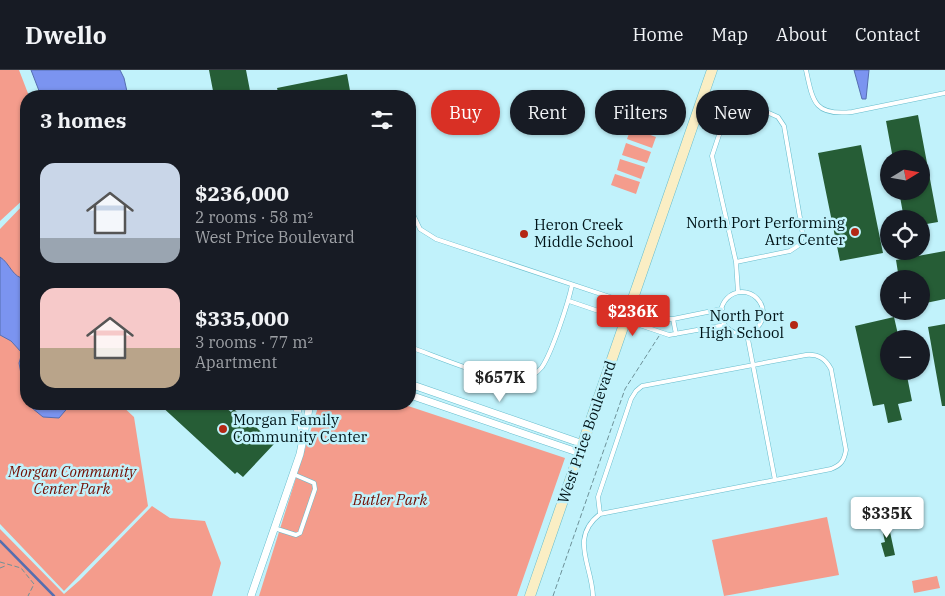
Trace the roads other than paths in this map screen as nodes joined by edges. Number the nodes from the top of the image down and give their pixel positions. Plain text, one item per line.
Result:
1 (712, 70) edge
2 (806, 70) edge
3 (945, 93) edge
4 (416, 221) edge
5 (736, 262) junction
6 (572, 285) junction
7 (738, 292) junction
8 (569, 301) junction
9 (631, 304) junction
10 (722, 309) junction
11 (673, 319) junction
12 (625, 322) junction
13 (725, 325) junction
14 (676, 334) junction
15 (746, 334) junction
16 (416, 349) edge
17 (752, 364) junction
18 (416, 386) edge
19 (416, 397) edge
20 (297, 410) edge
21 (309, 410) edge
22 (303, 442) junction
23 (581, 448) junction
24 (293, 474) junction
25 (775, 480) junction
26 (600, 514) junction
27 (274, 528) junction
28 (251, 596) edge
29 (530, 596) edge
30 (593, 596) edge

1 - 9 street, West Price Boulevard
2 - 3 lane
4 - 6 lane
5 - 5 lane
5 - 7 lane
6 - 8 lane
6 - 9 lane
7 - 10 lane
7 - 15 lane
8 - 12 lane
8 - 16 lane
9 - 11 lane
9 - 12 street, West Price Boulevard
10 - 11 lane
10 - 13 lane
11 - 14 lane
12 - 14 lane
12 - 23 street, West Price Boulevard
13 - 14 lane
13 - 15 lane
15 - 17 lane
17 - 25 lane
17 - 25 lane
17 - 26 lane
18 - 23 street
19 - 23 street
20 - 22 street
21 - 22 street
22 - 24 street
23 - 29 street, West Price Boulevard
24 - 27 street
24 - 27 lane
25 - 26 lane
26 - 30 lane
27 - 28 street

